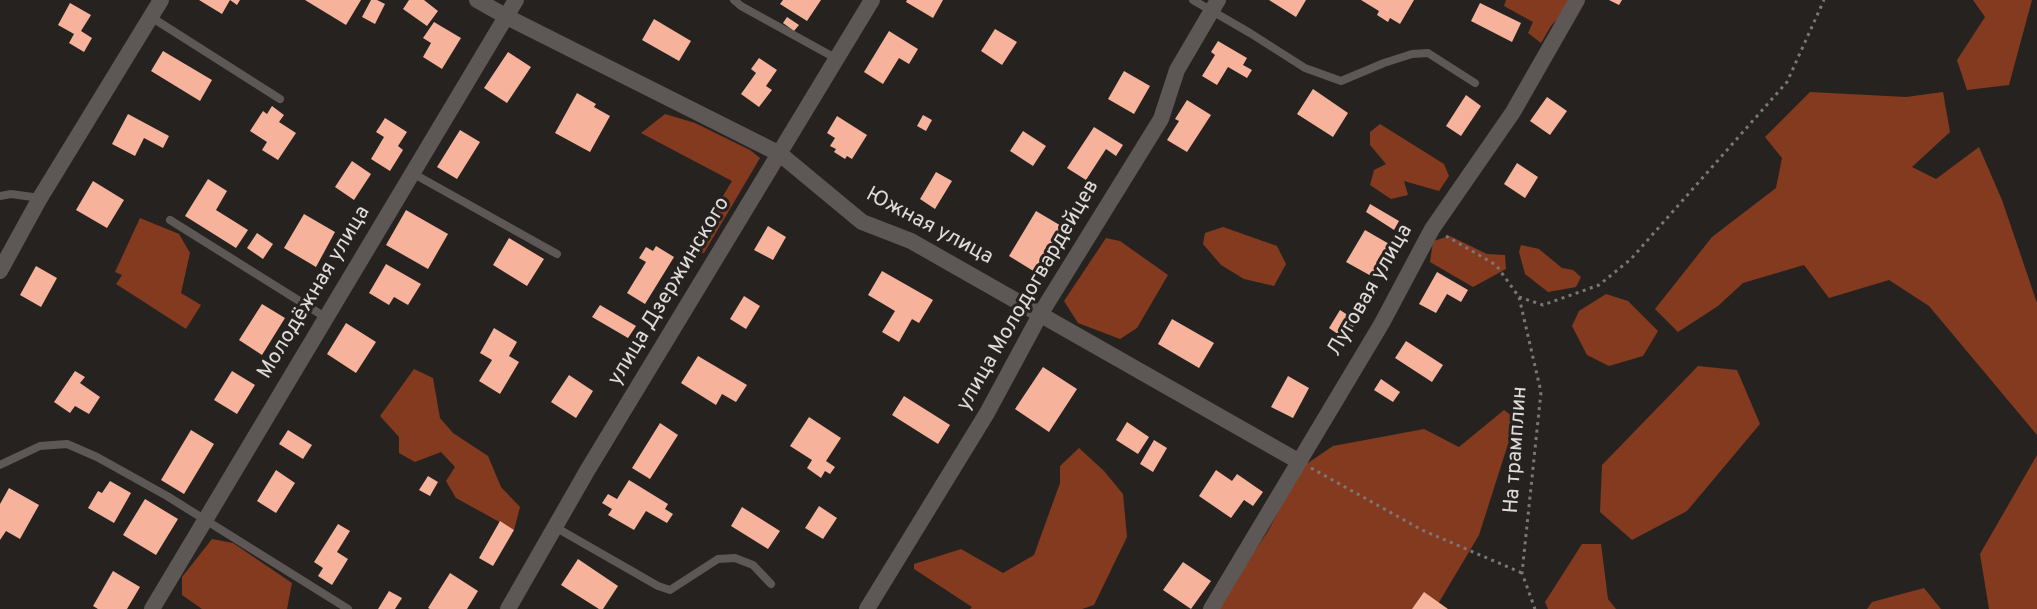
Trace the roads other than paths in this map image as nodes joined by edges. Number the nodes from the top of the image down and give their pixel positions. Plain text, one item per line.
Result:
1 (160, 0) edge
2 (477, 0) edge
3 (516, 0) edge
4 (734, 0) edge
5 (872, 0) edge
6 (1193, 0) edge
7 (1577, 0) edge
8 (1214, 6) edge
9 (151, 16) junction
10 (507, 17) junction
11 (837, 59) junction
12 (1475, 83) dead end
13 (280, 99) dead end
14 (780, 154) junction
15 (414, 174) junction
16 (0, 196) edge
17 (40, 198) junction
18 (170, 220) dead end
19 (557, 254) dead end
20 (0, 271) edge
21 (1041, 313) junction
22 (325, 318) junction
23 (1298, 461) junction
24 (0, 465) edge
25 (204, 520) junction
26 (555, 527) junction
27 (771, 584) dead end
28 (152, 609) edge
29 (348, 609) edge
30 (508, 609) edge
31 (867, 609) edge
32 (1211, 609) edge

1 - 9 street
2 - 10 street, Южная улица
3 - 10 street, Молодёжная улица
4 - 11 lane
5 - 11 street, улица Дзержинского
6 - 8 lane
7 - 23 street, Луговая улица
8 - 12 lane
8 - 21 street, улица Молодогвардейцев
9 - 13 lane
9 - 17 street
10 - 14 street, Южная улица
10 - 15 street, Молодёжная улица
11 - 14 street, улица Дзержинского
14 - 21 street, Южная улица
14 - 26 street, улица Дзержинского
15 - 19 lane
15 - 22 street, Молодёжная улица
16 - 17 lane
17 - 20 street
18 - 22 lane
21 - 23 street, Южная улица
21 - 31 street, улица Молодогвардейцев
22 - 25 street, Молодёжная улица
23 - 32 street, Луговая улица
24 - 25 lane
25 - 28 street, Молодёжная улица
25 - 29 lane
26 - 27 lane
26 - 30 street, улица Дзержинского

